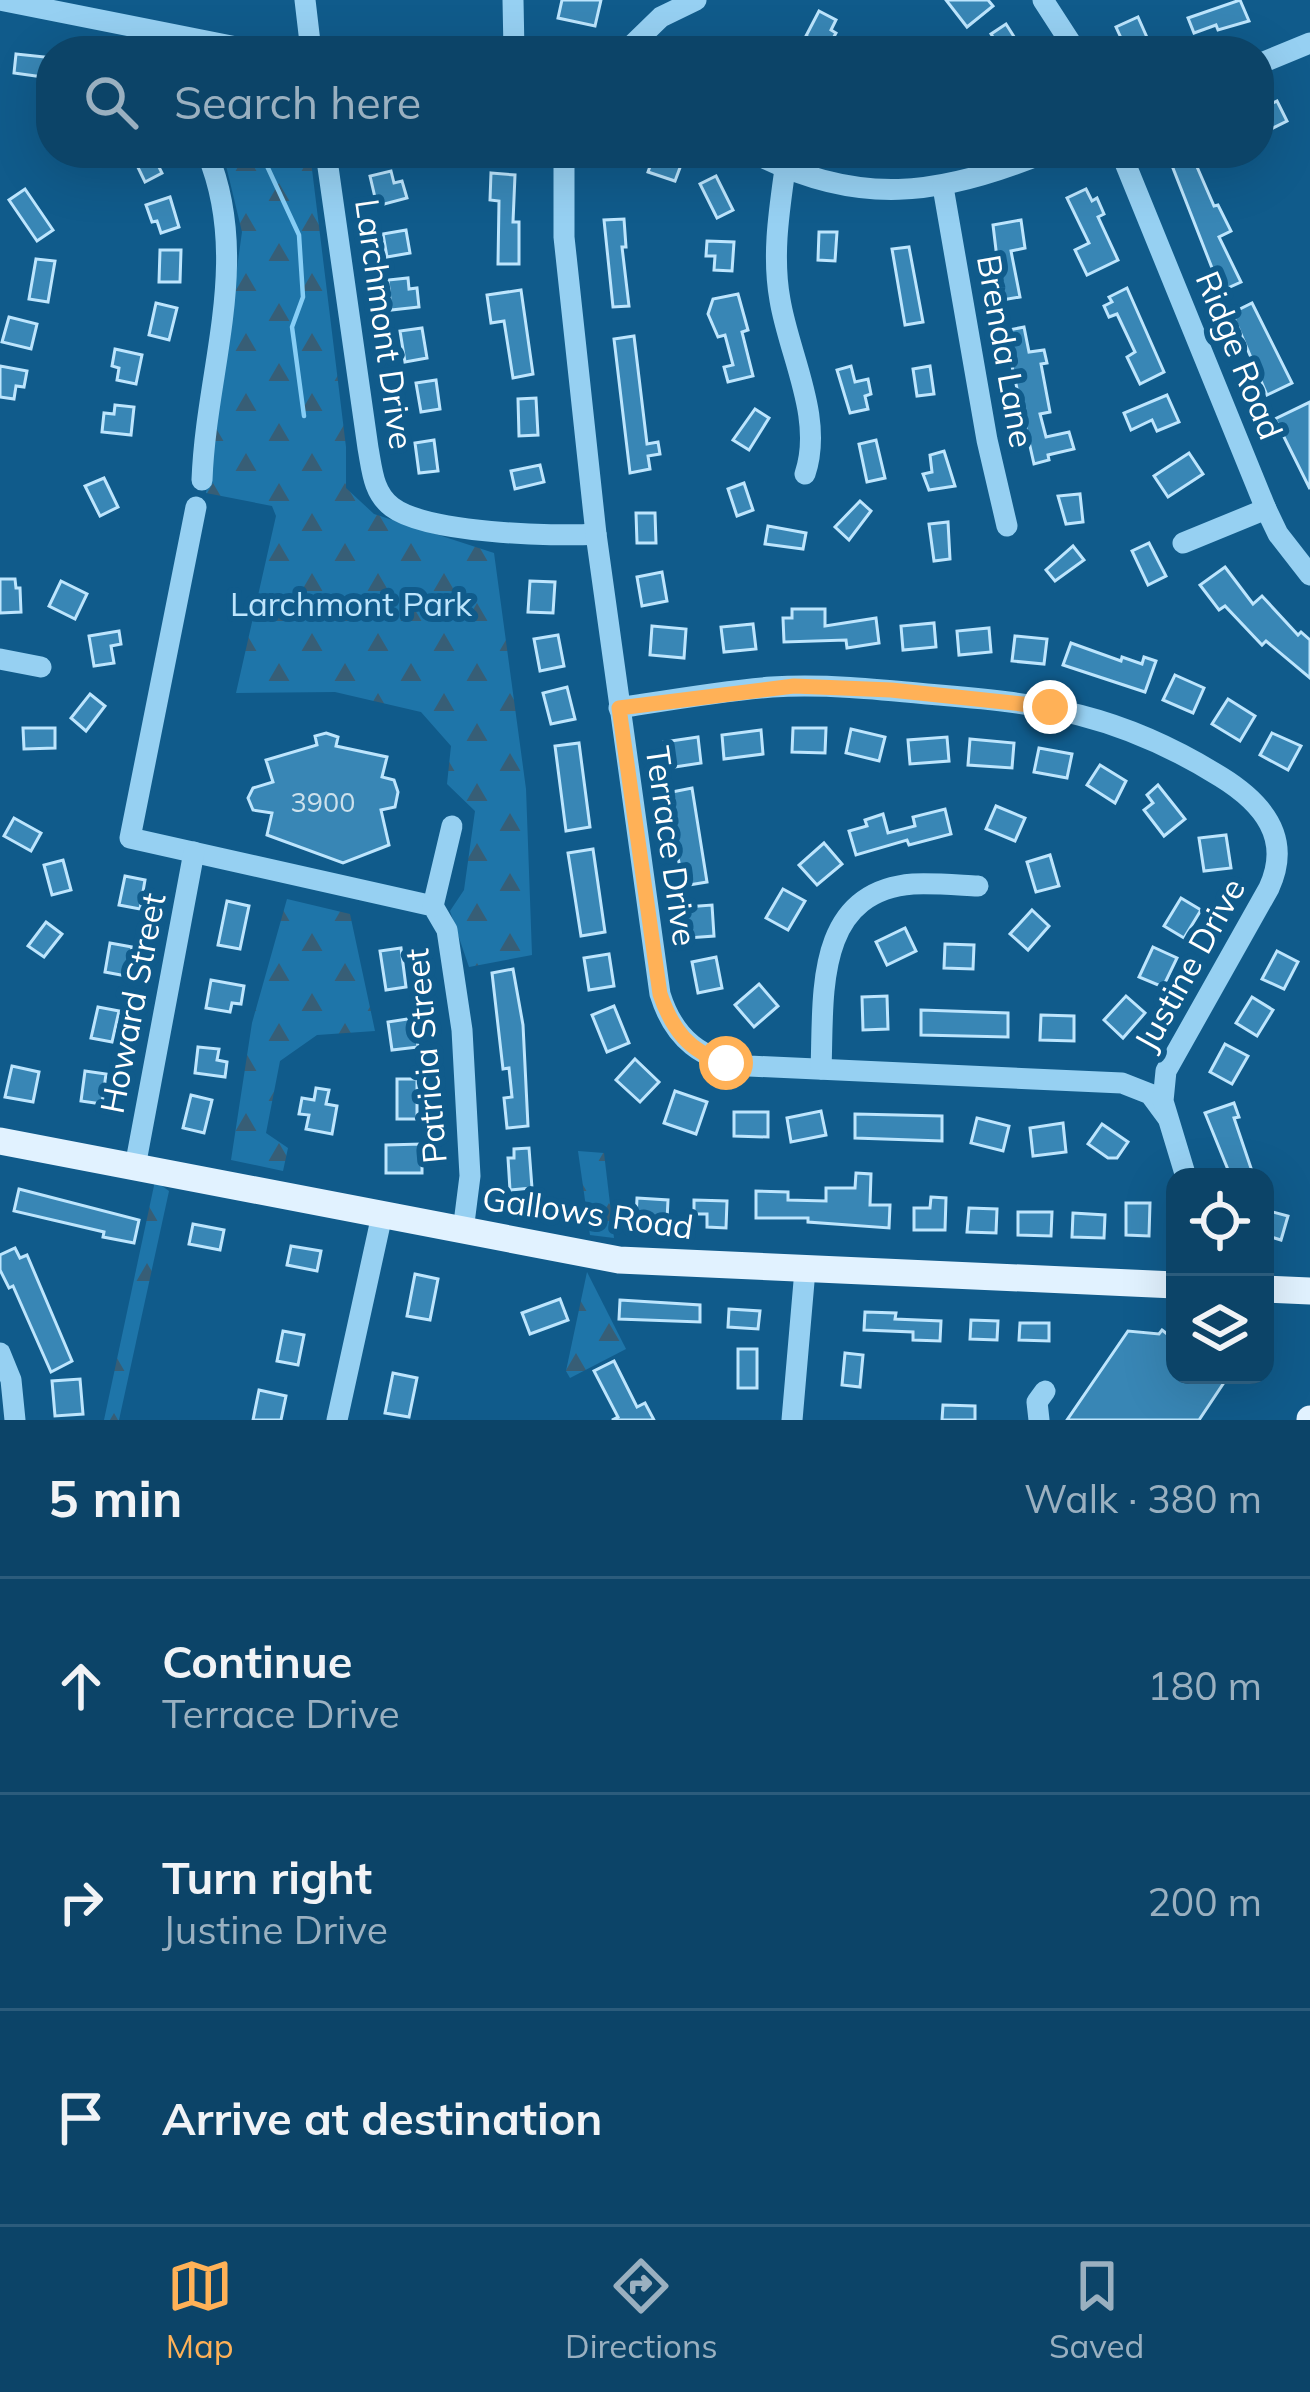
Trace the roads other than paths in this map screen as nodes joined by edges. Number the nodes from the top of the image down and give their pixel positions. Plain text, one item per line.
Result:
1 (0, 0) edge
2 (305, 0) edge
3 (513, 0) edge
4 (696, 0) edge
5 (1043, 0) edge
6 (134, 36) edge
7 (309, 36) edge
8 (511, 36) edge
9 (641, 36) edge
10 (1066, 36) edge
11 (1310, 43) edge
12 (1274, 58) edge
13 (212, 168) edge
14 (328, 168) edge
15 (563, 168) edge
16 (1006, 168) edge
17 (1127, 168) edge
18 (785, 169) joint
19 (943, 187) junction
20 (805, 474) dead end
21 (202, 479) dead end
22 (196, 507) dead end
23 (1266, 508) junction
24 (1007, 526) dead end
25 (596, 534) junction
26 (1184, 543) dead end
27 (1310, 575) edge
28 (0, 659) edge
29 (41, 667) dead end
30 (619, 708) junction
31 (452, 826) dead end
32 (194, 852) junction
33 (978, 886) dead end
34 (433, 907) junction
35 (1172, 1055) junction
36 (821, 1069) junction
37 (1122, 1083) junction
38 (1166, 1117) junction
39 (0, 1141) edge
40 (135, 1167) junction
41 (1183, 1168) edge
42 (382, 1215) junction
43 (464, 1231) junction
44 (805, 1270) junction
45 (1166, 1285) edge
46 (0, 1353) edge
47 (1045, 1391) dead end
48 (15, 1420) edge
49 (337, 1420) edge
50 (792, 1420) edge
51 (1039, 1420) edge

1 - 6 street
2 - 7 street
3 - 8 street
4 - 9 street
5 - 10 street
11 - 12 street
13 - 21 street
14 - 25 street, Larchmont Drive
15 - 25 street, Terrace Drive
16 - 19 street
17 - 23 street, Ridge Road
18 - 19 street
18 - 20 street
19 - 24 street, Brenda Lane
22 - 32 street, Patricia Street
23 - 26 street
23 - 27 street, Ridge Road
25 - 30 street, Terrace Drive
28 - 29 street
30 - 35 street, Justine Drive
30 - 36 street, Terrace Drive
31 - 34 street
32 - 34 street, Patricia Street
32 - 40 street, Howard Street
33 - 36 street
34 - 43 street, Patricia Street
35 - 37 street
35 - 38 street, Justine Drive
36 - 37 street, Terrace Drive
37 - 38 street
38 - 41 street, Justine Drive
39 - 40 main road, Gallows Road
40 - 42 main road, Gallows Road
42 - 43 main road, Gallows Road
42 - 49 street
43 - 44 main road, Gallows Road
44 - 45 main road, Gallows Road
44 - 50 street
46 - 48 street
47 - 51 street

